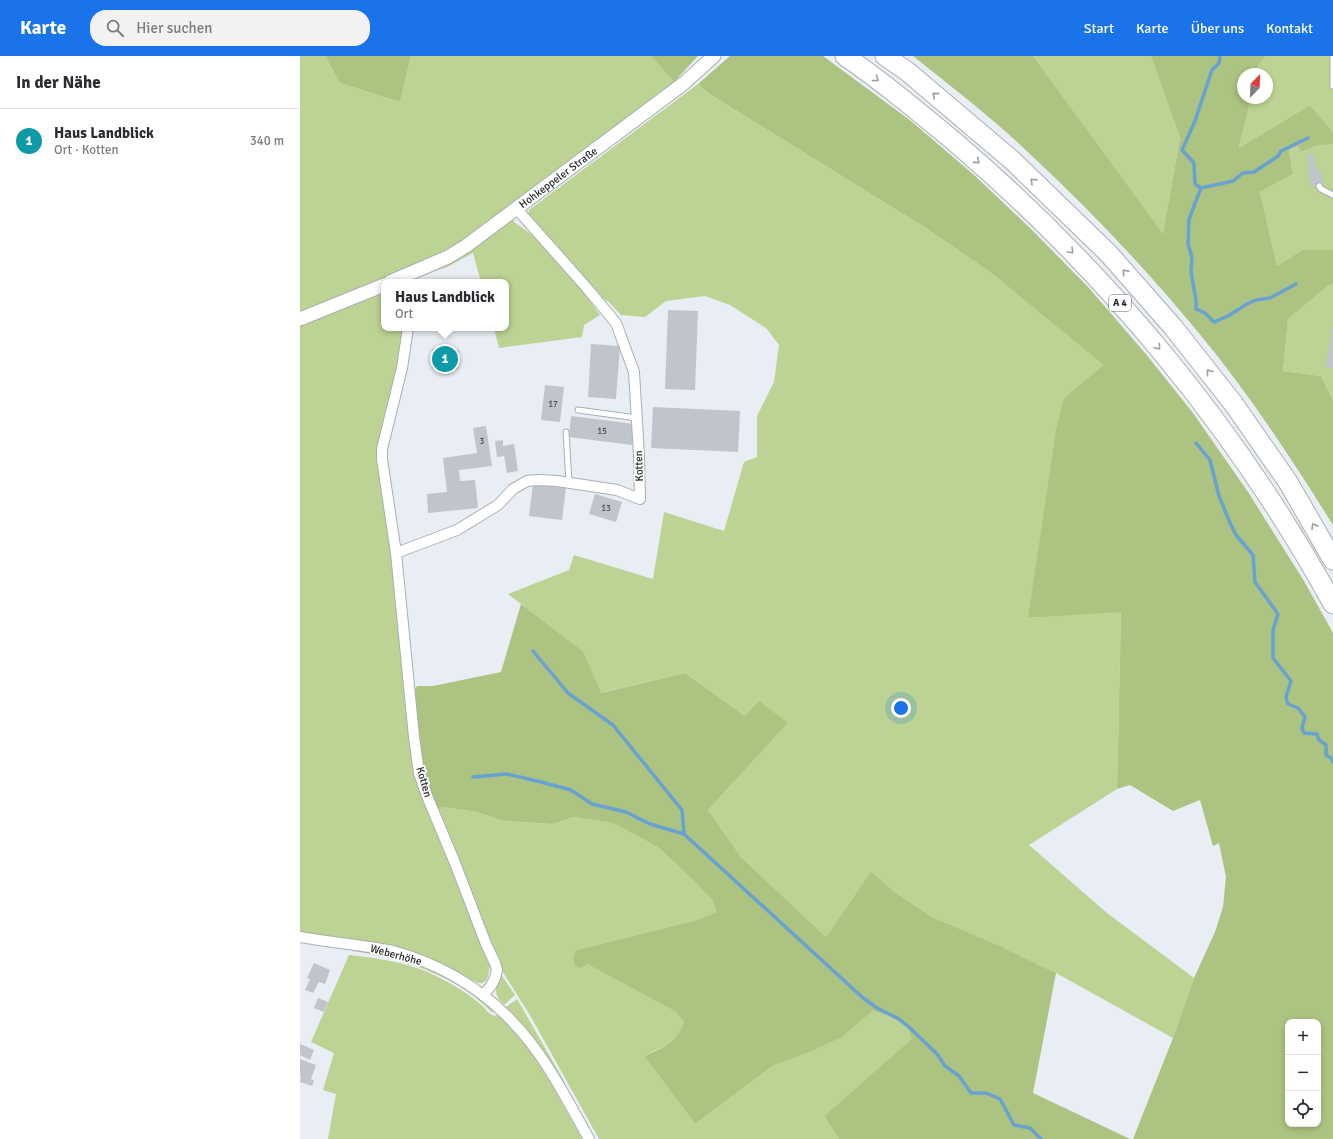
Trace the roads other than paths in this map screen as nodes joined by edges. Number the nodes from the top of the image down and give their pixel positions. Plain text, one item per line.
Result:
1 (845, 56) edge
2 (885, 56) edge
3 (1333, 56) edge
4 (710, 60) edge
5 (1333, 86) edge
6 (1319, 186) dead end
7 (1333, 195) edge
8 (516, 208) junction
9 (408, 278) edge
10 (381, 286) edge
11 (300, 319) edge
12 (408, 331) edge
13 (578, 410) dead end
14 (637, 418) junction
15 (566, 432) dead end
16 (569, 483) junction
17 (396, 553) junction
18 (1333, 560) edge
19 (1333, 604) edge
20 (300, 937) edge
21 (483, 995) junction
22 (589, 1139) edge

1 -> 19 highway, A 4
18 -> 2 highway, A 4
3 - 5 lane
4 - 8 street, Hohkeppeler Straße
6 - 7 lane
8 - 9 street, Hohkeppeler Straße
8 - 14 street, Kotten
10 - 11 street
12 - 17 street, Kotten
13 - 14 lane
14 - 16 street, Kotten
15 - 16 lane
16 - 17 street, Kotten
17 - 21 street, Kotten
20 - 21 street, Weberhöhe
21 - 22 street, Weberhöhe

